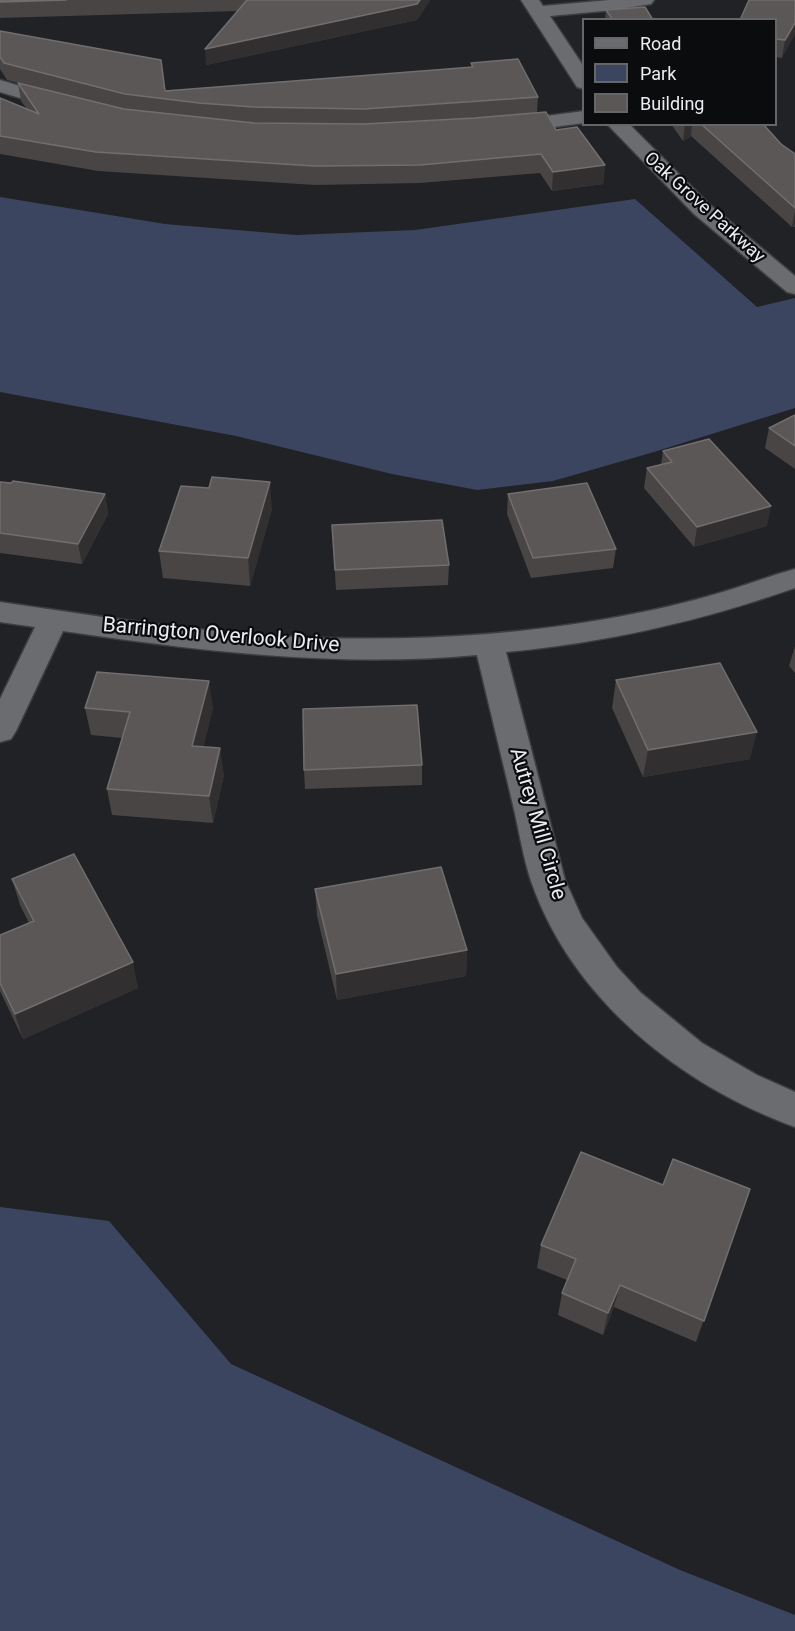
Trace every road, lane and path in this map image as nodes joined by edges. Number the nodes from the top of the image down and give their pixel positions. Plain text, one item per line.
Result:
1 (645, 0) edge
2 (533, 6) edge
3 (582, 80) edge
4 (0, 86) edge
5 (78, 109) edge
6 (582, 117) edge
7 (619, 126) edge
8 (489, 129) edge
9 (795, 287) edge
10 (795, 578) edge
11 (0, 612) edge
12 (53, 620) junction
13 (489, 643) junction
14 (0, 731) edge
15 (795, 1110) edge

1 - 2 street
2 - 3 street
4 - 5 street
6 - 8 street
7 - 9 street, Oak Grove Parkway
10 - 13 street, Barrington Overlook Drive
11 - 12 street, Barrington Overlook Drive
12 - 13 street, Barrington Overlook Drive
12 - 14 street
13 - 15 street, Autrey Mill Circle

